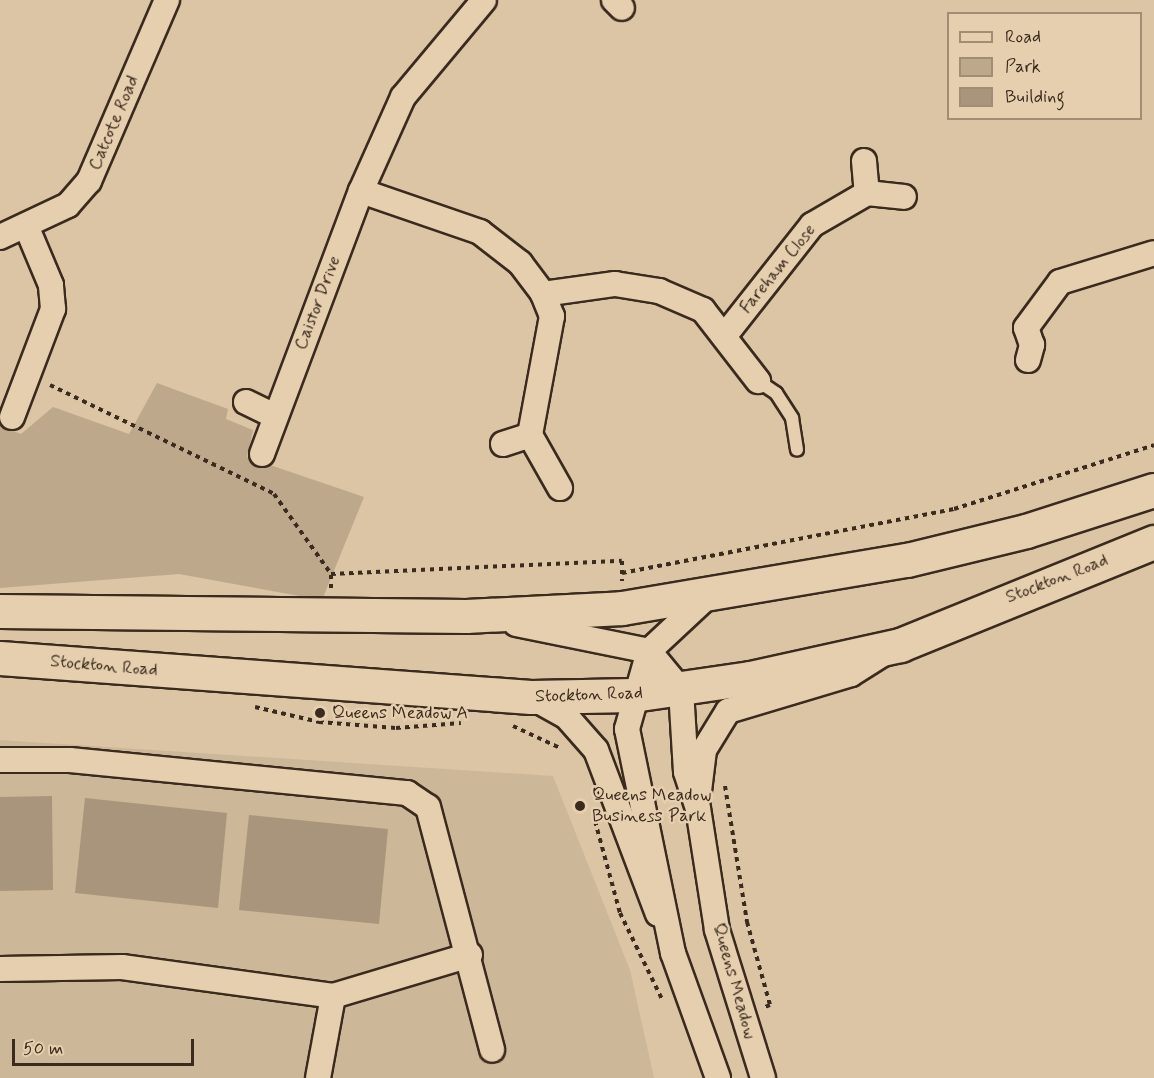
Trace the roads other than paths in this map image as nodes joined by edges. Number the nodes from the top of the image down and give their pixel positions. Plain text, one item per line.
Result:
1 (167, 0) edge
2 (484, 0) edge
3 (864, 161) dead end
4 (361, 191) junction
5 (867, 193) junction
6 (904, 197) dead end
7 (27, 228) junction
8 (0, 237) edge
9 (1154, 253) edge
10 (543, 294) junction
11 (726, 334) junction
12 (1028, 360) dead end
13 (758, 381) joint
14 (246, 402) dead end
15 (275, 416) junction
16 (12, 417) dead end
17 (530, 435) junction
18 (503, 444) dead end
19 (798, 450) dead end
20 (262, 454) dead end
21 (560, 488) dead end
22 (1154, 490) edge
23 (1154, 542) edge
24 (708, 596) junction
25 (0, 611) edge
26 (466, 616) junction
27 (900, 645) junction
28 (649, 651) junction
29 (0, 658) edge
30 (681, 690) junction
31 (633, 695) junction
32 (531, 697) junction
33 (0, 760) edge
34 (698, 808) junction
35 (674, 953) junction
36 (470, 955) junction
37 (0, 969) edge
38 (333, 996) junction
39 (492, 1050) dead end
40 (318, 1078) edge
41 (718, 1078) edge
42 (763, 1078) edge

1 - 7 street, Catcote Road
2 - 4 street, Caistor Drive
3 - 5 street
4 - 10 street
4 - 15 street, Caistor Drive
5 - 6 street
5 - 11 street, Fareham Close
7 - 8 street, Catcote Road
7 - 16 street
9 - 12 street
10 - 11 street, Fareham Close
10 - 17 street
11 - 13 street, Fareham Close
13 - 19 lane
14 - 15 street
15 - 20 street, Caistor Drive
17 - 18 street
17 - 21 street
22 - 24 highway
23 - 27 highway, Stockton Road
24 - 26 highway
24 - 28 street
25 - 26 highway
26 - 28 street
27 - 30 highway, Stockton Road
27 - 34 street
28 - 30 street
28 - 31 street
29 - 32 highway, Stockton Road
30 - 31 highway, Stockton Road
30 - 34 street, Queens Meadow
31 - 32 highway, Stockton Road
31 - 35 street
32 - 35 street
33 - 36 street
34 - 42 street, Queens Meadow
35 - 41 street
36 - 38 street
36 - 39 street
37 - 38 street
38 - 40 street

